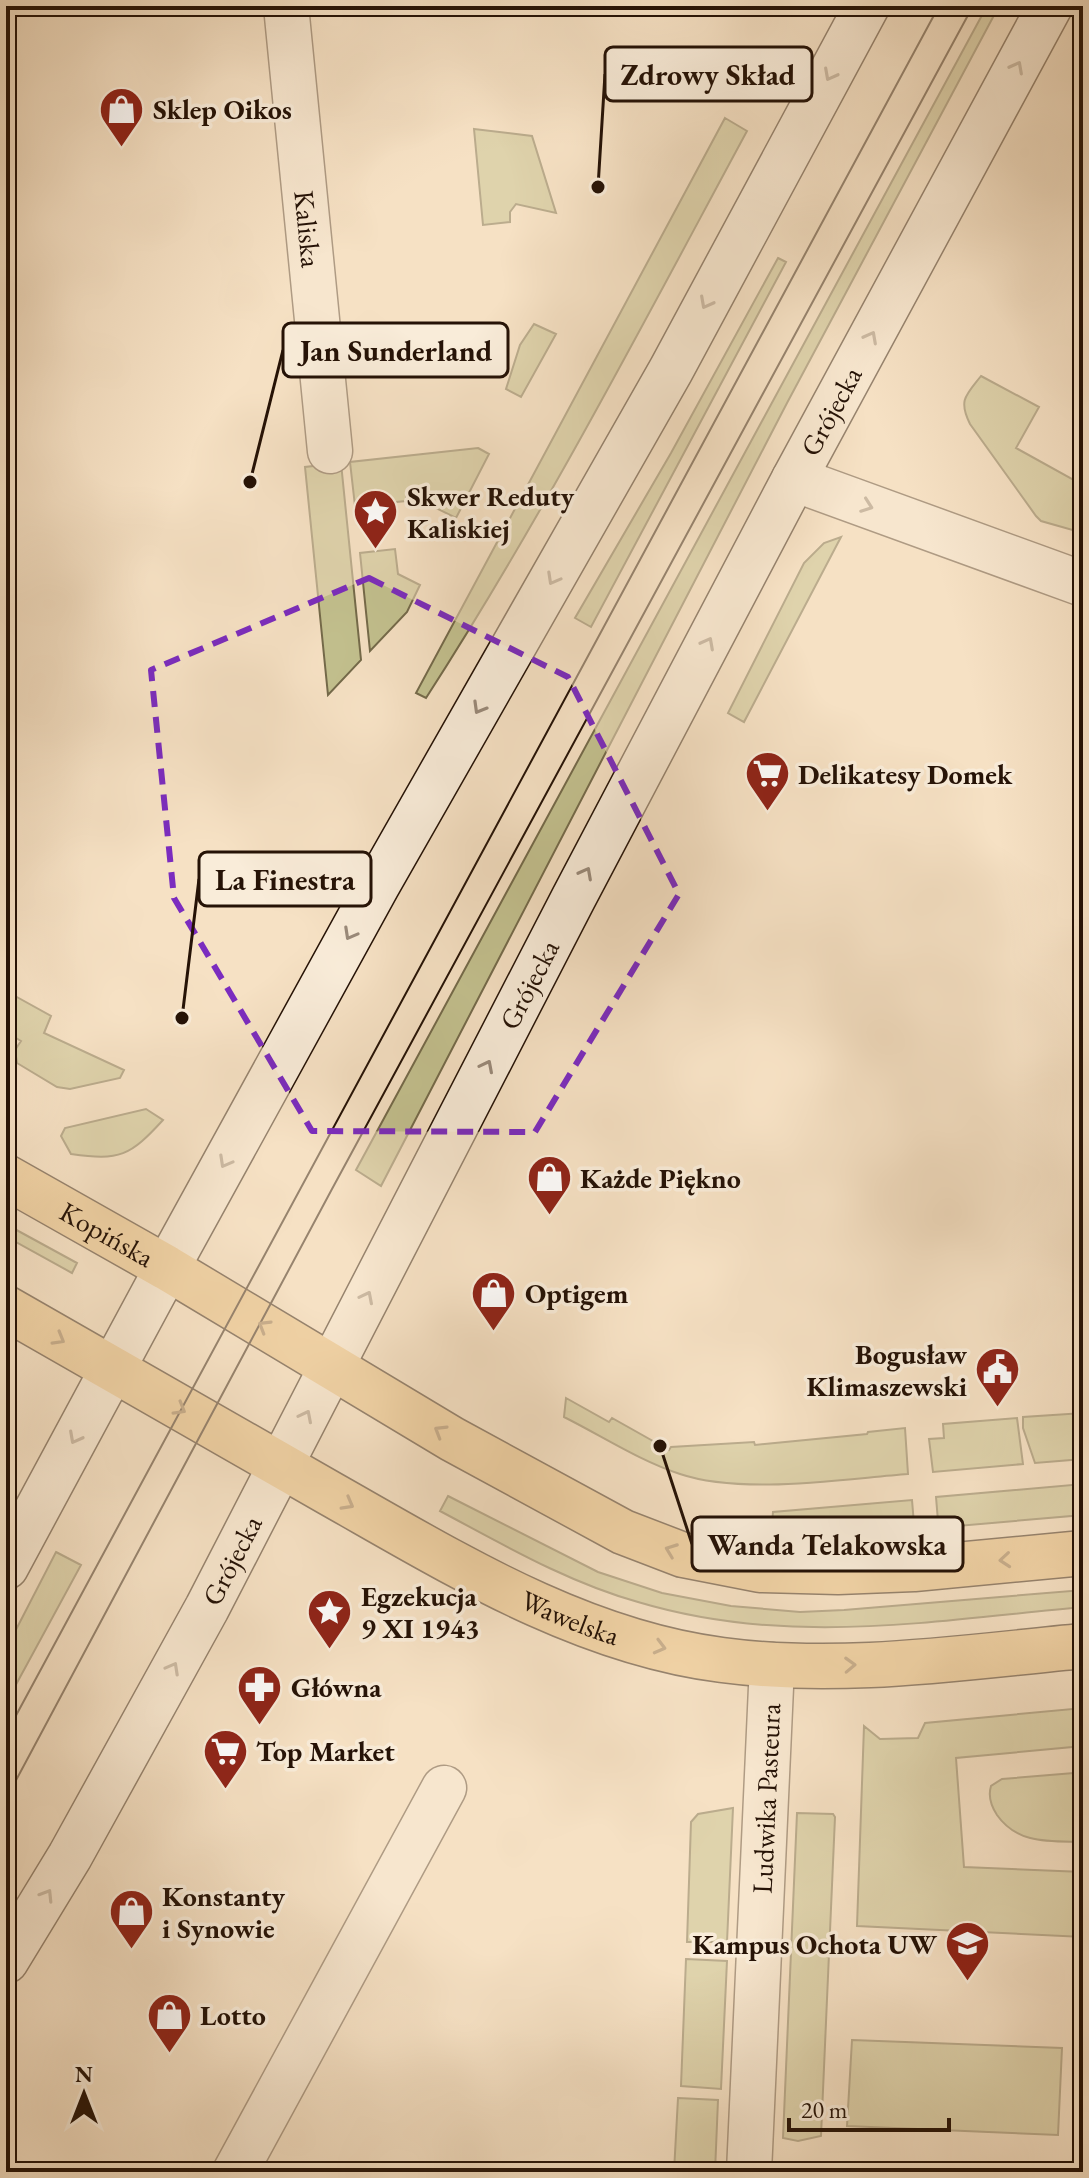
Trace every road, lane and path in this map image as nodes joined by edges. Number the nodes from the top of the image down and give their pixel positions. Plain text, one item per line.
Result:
1 (286, 6) edge
2 (867, 6) edge
3 (1050, 6) edge
4 (330, 451) dead end
5 (794, 479) junction
6 (1083, 584) edge
7 (6, 1177) edge
8 (167, 1268) junction
9 (6, 1308) edge
10 (331, 1366) junction
11 (112, 1370) junction
12 (280, 1465) junction
13 (1083, 1553) edge
14 (6, 1567) edge
15 (1083, 1646) edge
16 (772, 1665) junction
17 (444, 1788) dead end
18 (6, 1961) edge
19 (235, 2172) edge
20 (749, 2172) edge

1 - 4 main road, Kaliska
2 -> 8 main road
5 -> 3 main road, Grójecka
5 -> 6 main road
10 -> 5 main road, Grójecka
7 - 8 main road, Kopińska
10 -> 8 main road
8 - 11 main road
9 -> 11 main road
12 -> 10 main road, Grójecka
13 -> 10 main road
11 -> 12 main road, Wawelska
11 -> 14 main road
12 -> 16 main road, Wawelska
18 -> 12 main road, Grójecka
16 -> 15 main road, Wawelska
16 - 20 main road, Ludwika Pasteura
17 - 19 main road

